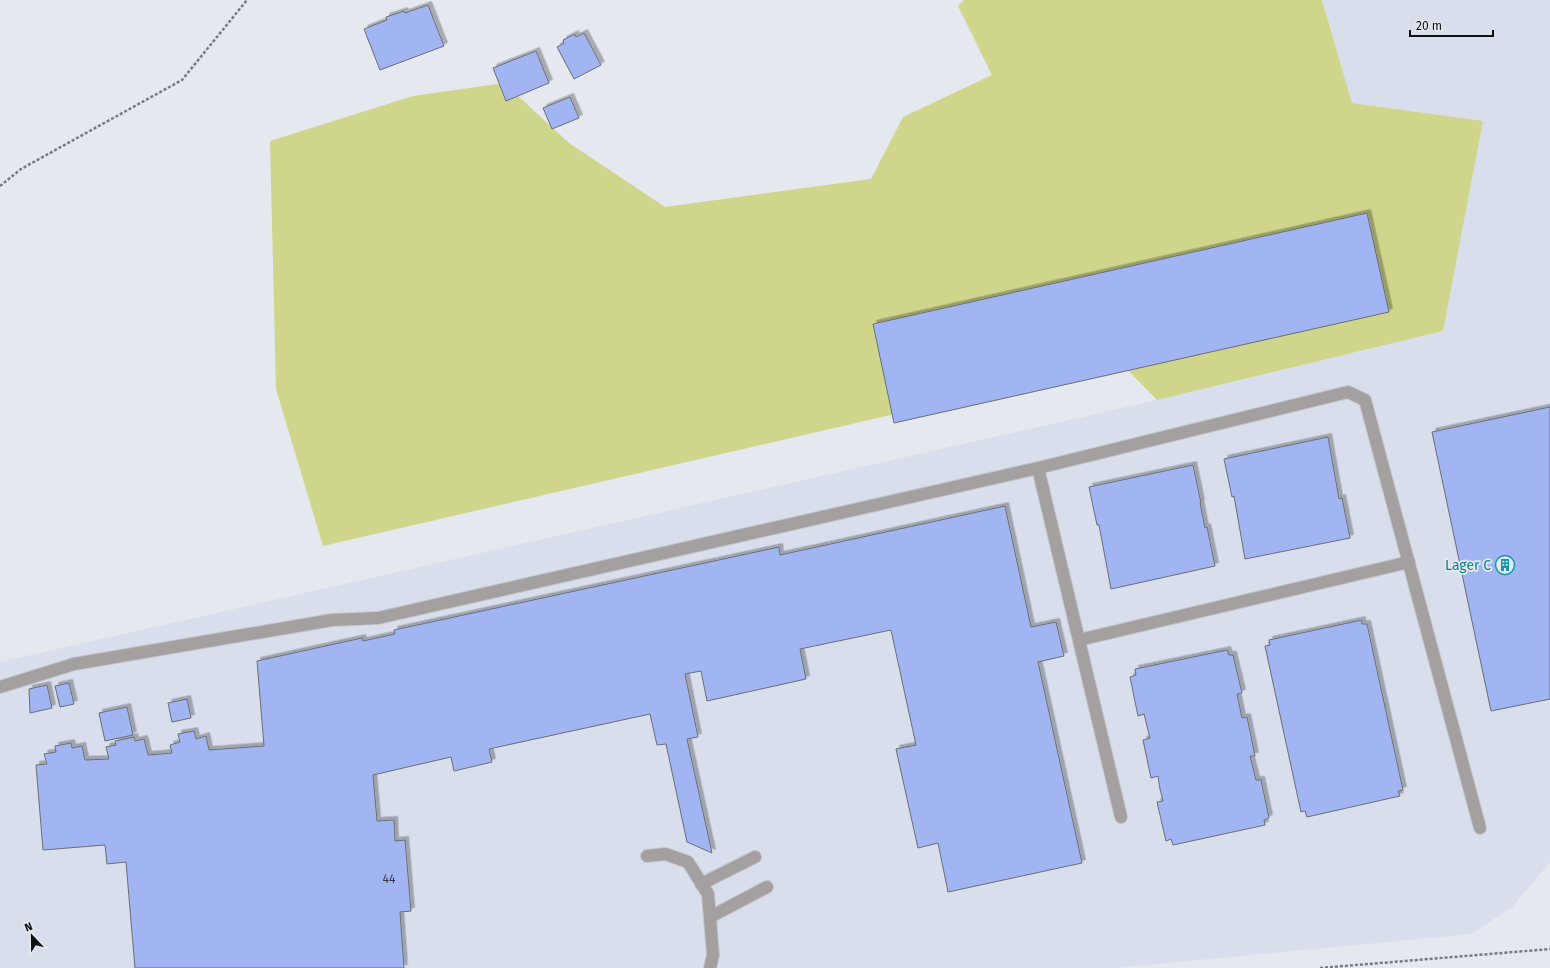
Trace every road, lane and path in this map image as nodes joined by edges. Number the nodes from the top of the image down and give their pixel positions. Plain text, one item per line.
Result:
1 (247, 0) edge
2 (0, 186) edge
3 (1038, 468) junction
4 (1408, 562) junction
5 (1079, 640) junction
6 (0, 687) edge
7 (1121, 817) dead end
8 (1480, 828) dead end
9 (647, 856) dead end
10 (755, 857) dead end
11 (701, 884) junction
12 (767, 887) dead end
13 (710, 917) junction
14 (1550, 949) edge
15 (713, 955) junction
16 (710, 968) edge
17 (719, 968) edge
18 (1320, 968) edge

1 - 2 path
3 - 4 lane
3 - 5 lane
3 - 6 lane
4 - 5 lane
4 - 8 lane
5 - 7 lane
9 - 11 lane
10 - 11 lane
11 - 13 lane
12 - 13 lane
13 - 15 lane
14 - 18 path
15 - 16 lane
15 - 17 lane

